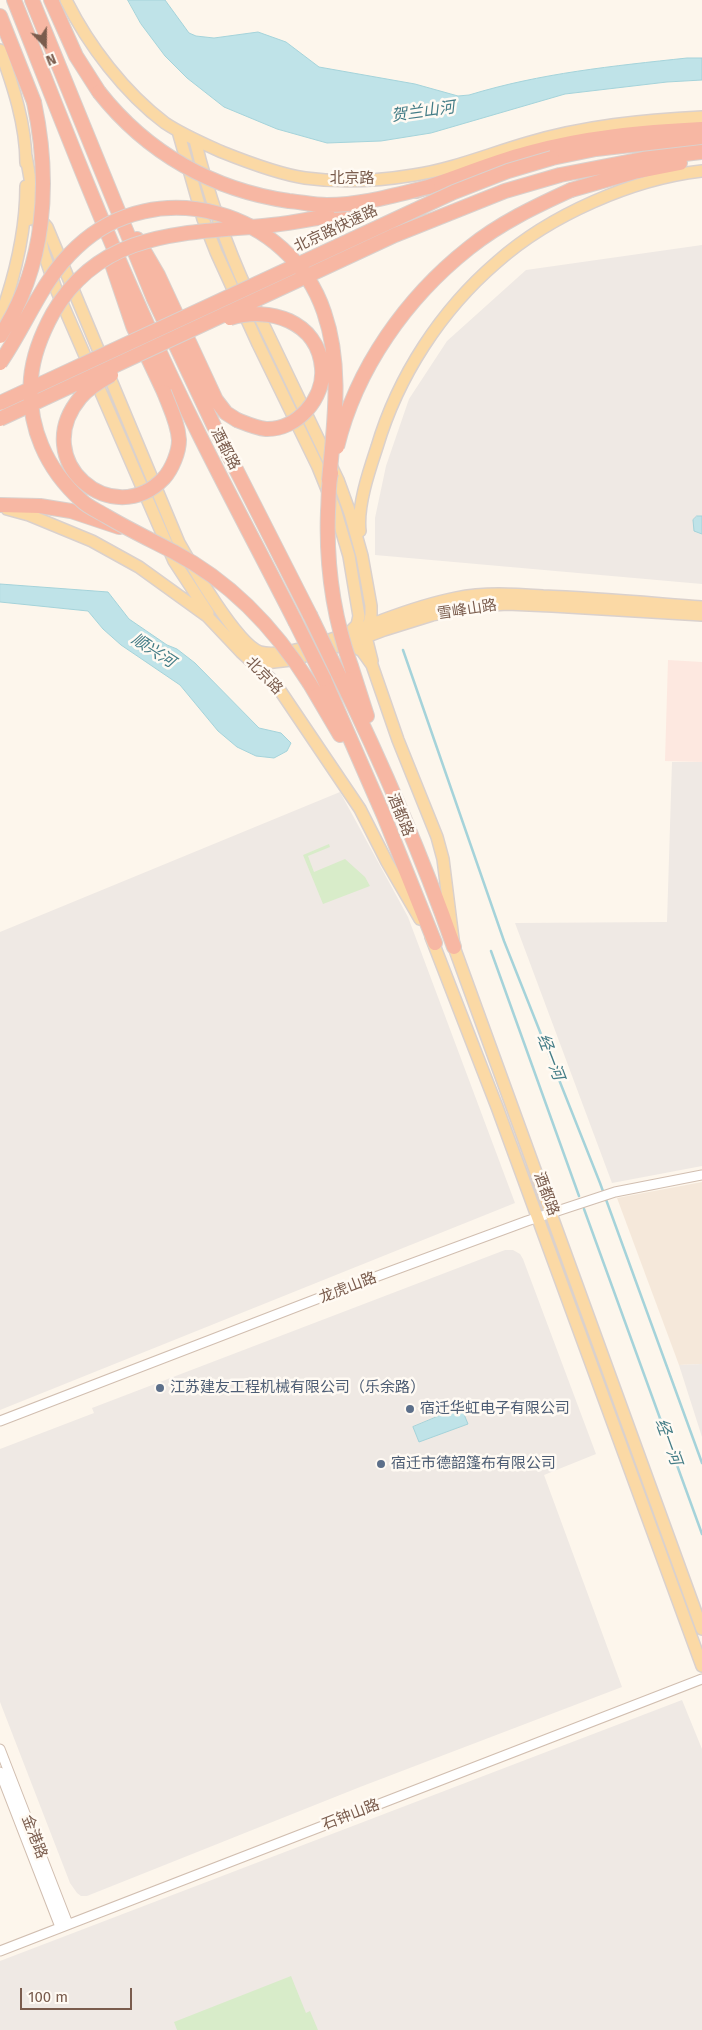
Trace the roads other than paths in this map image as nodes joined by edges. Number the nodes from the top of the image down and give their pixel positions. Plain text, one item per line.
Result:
1 (7, 0) edge
2 (14, 0) edge
3 (32, 0) edge
4 (39, 0) edge
5 (51, 0) edge
6 (66, 0) edge
7 (0, 16) edge
8 (0, 50) edge
9 (702, 116) edge
10 (702, 129) edge
11 (178, 131) junction
12 (702, 137) edge
13 (195, 140) junction
14 (555, 152) junction
15 (702, 152) edge
16 (26, 156) junction
17 (702, 159) edge
18 (702, 171) edge
19 (428, 187) junction
20 (37, 218) junction
21 (24, 221) junction
22 (0, 318) edge
23 (190, 330) junction
24 (0, 336) edge
25 (150, 349) junction
26 (0, 363) edge
27 (0, 403) edge
28 (0, 419) edge
29 (329, 481) junction
30 (0, 506) edge
31 (134, 532) junction
32 (362, 556) junction
33 (702, 606) edge
34 (702, 615) edge
35 (383, 625) junction
36 (368, 631) junction
37 (223, 633) junction
38 (349, 638) junction
39 (241, 652) junction
40 (274, 653) junction
41 (265, 663) junction
42 (377, 677) junction
43 (274, 683) junction
44 (372, 790) junction
45 (394, 795) junction
46 (435, 943) junction
47 (454, 946) junction
48 (702, 1175) edge
49 (550, 1214) junction
50 (537, 1218) junction
51 (0, 1422) edge
52 (702, 1629) edge
53 (702, 1666) edge
54 (702, 1679) edge
55 (0, 1750) edge
56 (0, 1772) edge
57 (64, 1926) junction
58 (0, 1951) edge

1 - 25 highway, bridge
2 - 44 highway, 酒都路, bridge
3 - 45 highway, 酒都路, bridge
4 - 23 highway, bridge
5 - 19 highway, bridge
6 - 11 main road, 北京路
7 - 24 highway, bridge
8 - 16 main road
9 - 13 main road, 北京路
10 - 14 highway
11 - 13 main road, 北京路
11 - 38 main road
12 - 14 highway, 北京路快速路
13 - 32 main road
14 - 19 highway
14 - 27 highway, 北京路快速路, bridge
15 - 23 highway, 北京路快速路, bridge
16 - 20 main road
16 - 21 main road
17 - 29 highway, bridge
18 - 32 main road
19 - 31 highway, bridge
20 - 21 main road
20 - 37 main road
20 - 40 main road
21 - 22 main road
23 - 25 highway, 北京路快速路, bridge
25 - 28 highway, 北京路快速路, bridge
26 - 29 highway, bridge
29 - 45 highway, bridge
30 - 31 highway, bridge
30 - 37 main road, 北京路
31 - 44 highway, bridge
32 - 36 main road
33 - 35 main road, 雪峰山路
34 - 35 main road, 雪峰山路
35 - 36 main road, 雪峰山路
35 - 42 main road
36 - 38 main road, 雪峰山路
36 - 42 main road
37 - 39 main road, 北京路
38 - 40 main road
38 - 41 main road, 雪峰山路
38 - 42 main road
39 - 41 main road
39 - 43 main road, 北京路
40 - 41 main road
41 - 43 main road
42 - 47 main road
43 - 46 main road, 北京路
44 - 46 highway, 酒都路
45 - 47 highway, 酒都路
46 - 50 main road, 酒都路
47 - 49 main road, 酒都路
48 - 49 street, 龙虎山路
49 - 50 street, 龙虎山路
49 - 52 main road, 酒都路
50 - 51 street, 龙虎山路
50 - 53 main road, 酒都路
54 - 57 street, 石钟山路
55 - 57 street, 金港路
56 - 57 street, 金港路
57 - 58 street, 石钟山路

